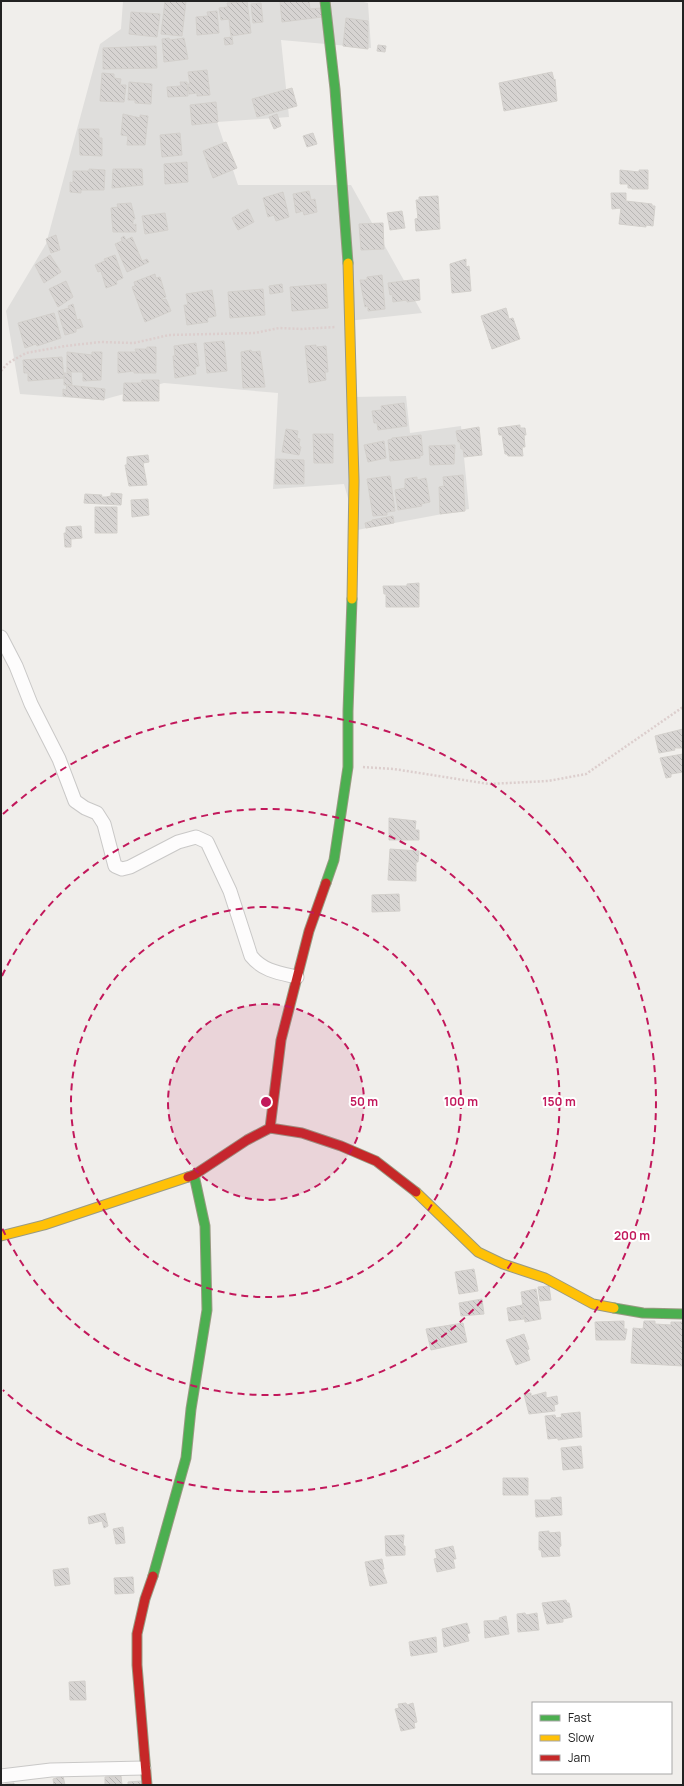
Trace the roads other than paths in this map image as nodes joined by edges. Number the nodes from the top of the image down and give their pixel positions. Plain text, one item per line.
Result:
1 (325, 1) edge
2 (1, 637) edge
3 (297, 977) junction
4 (270, 1128) junction
5 (194, 1175) junction
6 (1, 1236) edge
7 (683, 1314) edge
8 (144, 1768) junction
9 (1, 1776) edge
10 (146, 1785) edge

1 - 3 street
2 - 3 street
3 - 4 street
4 - 5 street
4 - 7 street
5 - 6 street
5 - 8 street
8 - 9 street
8 - 10 street

